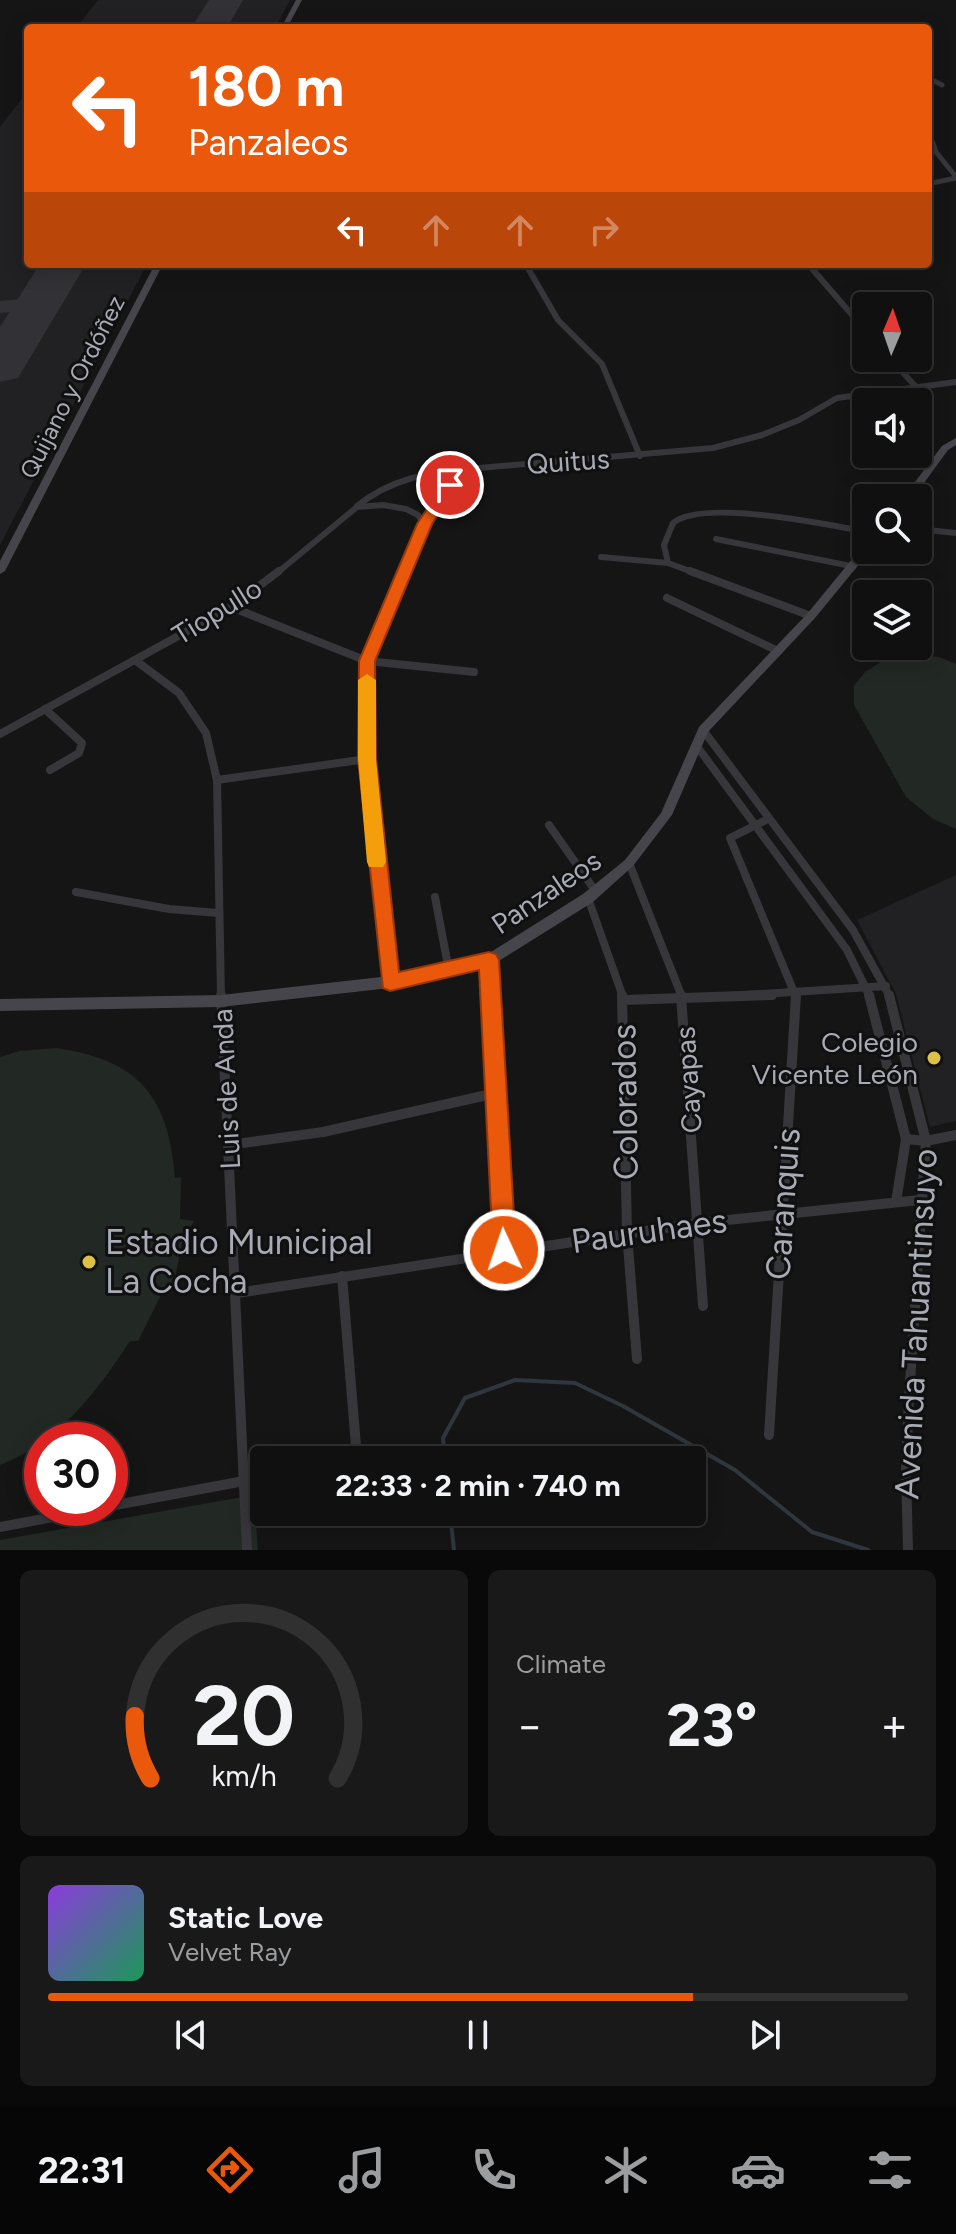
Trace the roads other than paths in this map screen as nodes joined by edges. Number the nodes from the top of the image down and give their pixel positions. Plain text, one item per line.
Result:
1 (299, 0) edge
2 (286, 24) edge
3 (932, 80) edge
4 (942, 85) dead end
5 (932, 140) edge
6 (932, 152) edge
7 (936, 152) junction
8 (956, 178) edge
9 (932, 183) edge
10 (157, 268) edge
11 (811, 268) edge
12 (529, 270) dead end
13 (852, 315) edge
14 (903, 372) edge
15 (956, 382) edge
16 (916, 387) junction
17 (956, 441) edge
18 (640, 456) junction
19 (479, 468) junction
20 (918, 484) edge
21 (357, 507) junction
22 (424, 524) junction
23 (852, 529) edge
24 (932, 530) edge
25 (956, 533) edge
26 (716, 539) dead end
27 (601, 557) dead end
28 (668, 563) junction
29 (851, 566) joint
30 (0, 571) edge
31 (667, 598) dead end
32 (231, 607) junction
33 (811, 616) junction
34 (778, 651) junction
35 (135, 660) junction
36 (367, 661) junction
37 (474, 672) dead end
38 (45, 709) junction
39 (703, 730) junction
40 (0, 734) edge
41 (696, 745) junction
42 (367, 759) junction
43 (50, 770) dead end
44 (217, 780) junction
45 (768, 819) junction
46 (549, 825) dead end
47 (755, 825) junction
48 (629, 863) junction
49 (76, 892) dead end
50 (592, 895) junction
51 (435, 897) dead end
52 (218, 913) junction
53 (489, 960) junction
54 (449, 971) junction
55 (390, 982) junction
56 (886, 986) junction
57 (867, 988) junction
58 (796, 994) junction
59 (682, 998) junction
60 (624, 1000) junction
61 (221, 1001) junction
62 (0, 1005) edge
63 (496, 1093) junction
64 (956, 1135) edge
65 (906, 1139) junction
66 (926, 1141) junction
67 (229, 1145) junction
68 (920, 1200) junction
69 (896, 1202) junction
70 (783, 1214) junction
71 (698, 1223) junction
72 (627, 1233) junction
73 (504, 1250) junction
74 (342, 1276) junction
75 (237, 1293) junction
76 (703, 1306) dead end
77 (637, 1359) dead end
78 (769, 1435) dead end
79 (356, 1446) dead end
80 (244, 1481) junction
81 (128, 1503) edge
82 (24, 1522) edge
83 (0, 1527) edge
84 (908, 1549) edge
85 (247, 1550) edge

1 - 2 street
3 - 4 street
5 - 7 street
6 - 7 street
7 - 8 street
8 - 9 street
10 - 30 street, Quijano y Ordóñez
11 - 13 street
12 - 18 street
14 - 16 street
15 - 16 street, Quitus
16 - 18 street, Quitus
17 - 20 street
18 - 19 street, Quitus
19 - 21 street, Quitus
19 - 22 street
21 - 22 street
21 - 32 street, Tiopullo
22 - 36 street
23 - 28 street
24 - 25 street
26 - 29 street
27 - 28 street
28 - 33 street
29 - 33 street, Panzaleos
31 - 34 street
32 - 35 street, Tiopullo
32 - 36 street
33 - 34 street, Panzaleos
34 - 39 street, Panzaleos
35 - 38 street, Tiopullo
35 - 44 street, Luis de Anda
36 - 37 street
36 - 42 street
38 - 40 street, Tiopullo
38 - 43 street
39 - 41 street, Panzaleos
39 - 45 street, Avenida Tahuantinsuyo
41 - 47 street, Avenida Tahuantinsuyo
41 - 48 street, Panzaleos
42 - 44 street
42 - 55 street
44 - 52 street, Luis de Anda
45 - 47 street, Caranquis
45 - 56 street, Avenida Tahuantinsuyo
46 - 50 street, Colorados
47 - 57 street, Avenida Tahuantinsuyo
47 - 58 street, Caranquis
48 - 50 street, Panzaleos
48 - 59 street, Cayapas
49 - 52 street
50 - 53 street, Panzaleos
50 - 60 street, Colorados
51 - 54 street
52 - 61 street, Luis de Anda
53 - 54 street, Panzaleos
53 - 63 street
54 - 55 street, Panzaleos
55 - 61 street, Panzaleos
56 - 57 street
56 - 66 street, Avenida Tahuantinsuyo
57 - 58 street
57 - 65 street, Avenida Tahuantinsuyo
58 - 59 street
58 - 70 street, Caranquis
59 - 60 street
59 - 71 street, Cayapas
60 - 72 street, Colorados
61 - 62 street, Panzaleos
61 - 67 street, Luis de Anda
63 - 67 street
63 - 73 street
64 - 66 street
65 - 66 street
65 - 69 street, Avenida Tahuantinsuyo
66 - 68 street, Avenida Tahuantinsuyo
67 - 75 street, Luis de Anda
68 - 69 street, Pauruhaes
68 - 84 street, Avenida Tahuantinsuyo
69 - 70 street, Pauruhaes
70 - 71 street, Pauruhaes
70 - 78 street, Caranquis
71 - 72 street, Pauruhaes
71 - 76 street, Cayapas
72 - 73 street, Pauruhaes
72 - 77 street, Colorados
73 - 74 street, Pauruhaes
74 - 75 street, Pauruhaes
74 - 79 street
75 - 80 street, Luis de Anda
80 - 81 street
80 - 85 street, Luis de Anda
82 - 83 street

